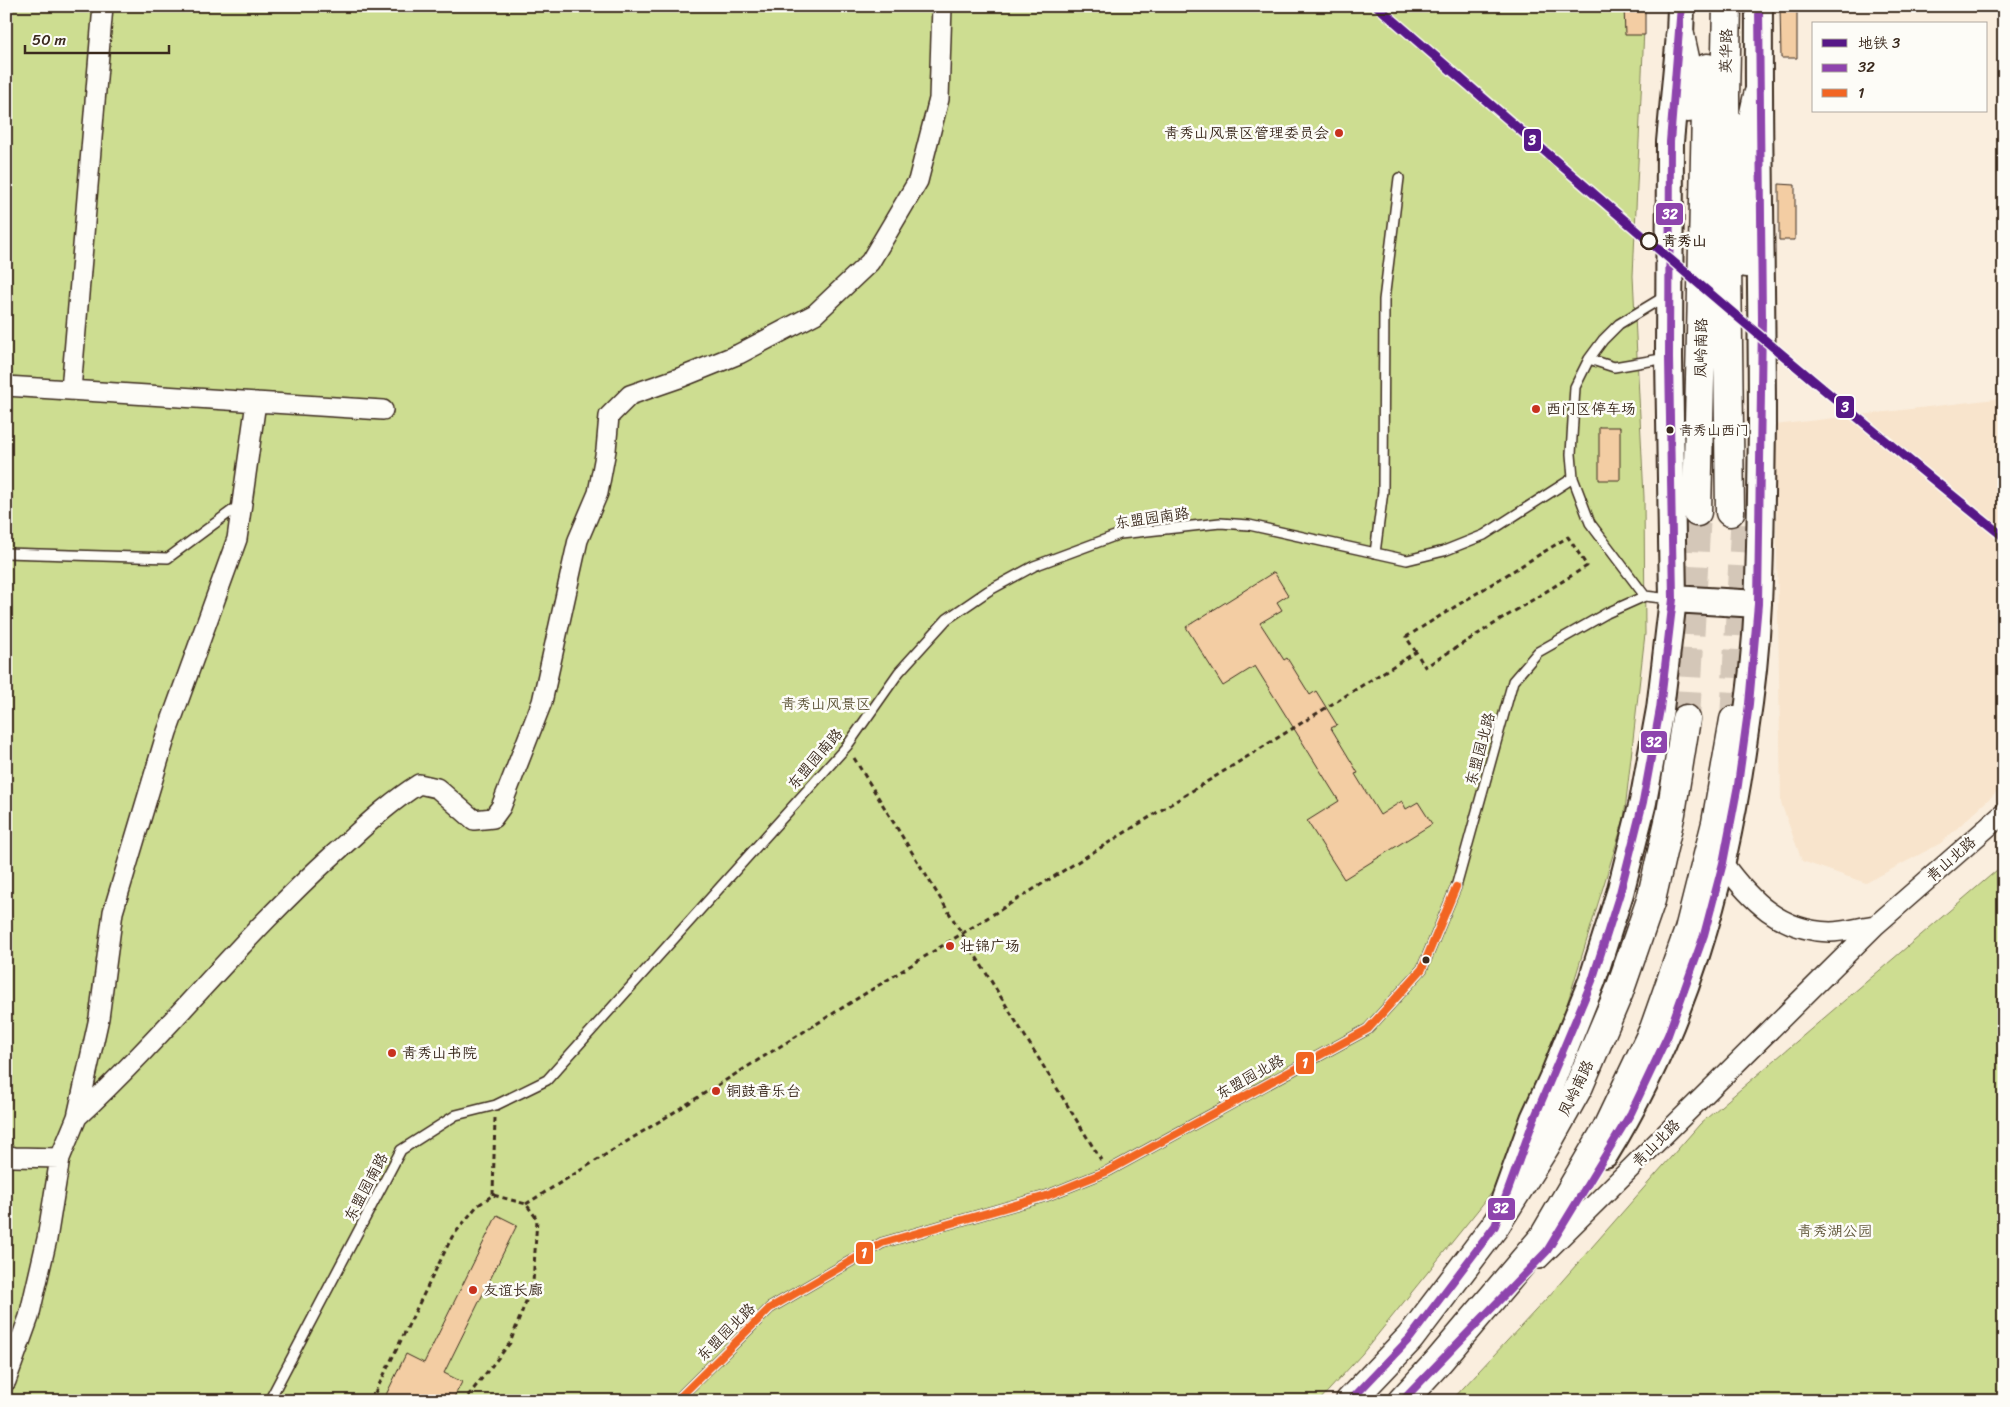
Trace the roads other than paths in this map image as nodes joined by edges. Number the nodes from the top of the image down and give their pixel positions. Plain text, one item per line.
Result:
1 (103, 6) edge
2 (942, 6) edge
3 (1681, 6) edge
4 (1708, 6) edge
5 (1727, 6) edge
6 (1759, 6) edge
7 (1680, 35) junction
8 (1716, 95) junction
9 (1758, 95) junction
10 (1399, 178) dead end
11 (1669, 294) junction
12 (1669, 358) junction
13 (1589, 359) junction
14 (6, 386) edge
15 (71, 390) junction
16 (256, 402) junction
17 (383, 410) dead end
18 (1699, 437) junction
19 (1572, 478) junction
20 (242, 503) junction
21 (1697, 512) tunnel mouth
22 (6, 553) edge
23 (1375, 553) junction
24 (1646, 596) junction
25 (1673, 599) junction
26 (1758, 604) junction
27 (1686, 719) tunnel mouth
28 (1726, 720) tunnel mouth
29 (2004, 813) edge
30 (1723, 863) junction
31 (1876, 925) junction
32 (77, 1117) junction
33 (6, 1156) edge
34 (60, 1158) junction
35 (1495, 1226) junction
36 (1546, 1251) junction
37 (1438, 1362) junction
38 (6, 1381) edge
39 (269, 1401) edge
40 (676, 1401) edge
41 (1350, 1401) edge
42 (1402, 1401) edge

1 - 15 street
2 - 32 street
3 - 7 street
4 - 8 main road, 英华路
5 - 8 main road, 英华路
6 - 9 street
7 - 11 street
7 - 18 main road
8 - 9 main road, 凤岭南路
8 - 18 main road, 凤岭南路
9 - 26 street
10 - 23 lane
11 - 12 street
11 - 13 lane
12 - 13 lane
12 - 25 street
13 - 19 lane
14 - 15 street
15 - 16 street
16 - 17 street
16 - 20 street
18 - 21 main road, 凤岭南路
19 - 23 lane, 东盟园南路
19 - 24 lane
20 - 22 lane
20 - 32 street
23 - 39 lane, 东盟园南路
24 - 25 lane
24 - 40 lane, 东盟园北路
25 - 26 street
25 - 35 street
26 - 30 street
27 - 35 main road, 凤岭南路
28 - 37 main road, 凤岭南路
29 - 31 street, 青山北路
30 - 31 street
30 - 36 street
31 - 36 street, 青山北路
32 - 34 street
33 - 34 street
34 - 38 street
35 - 41 main road, 凤岭南路
36 - 37 street, 青山北路
37 - 42 main road, 凤岭南路

